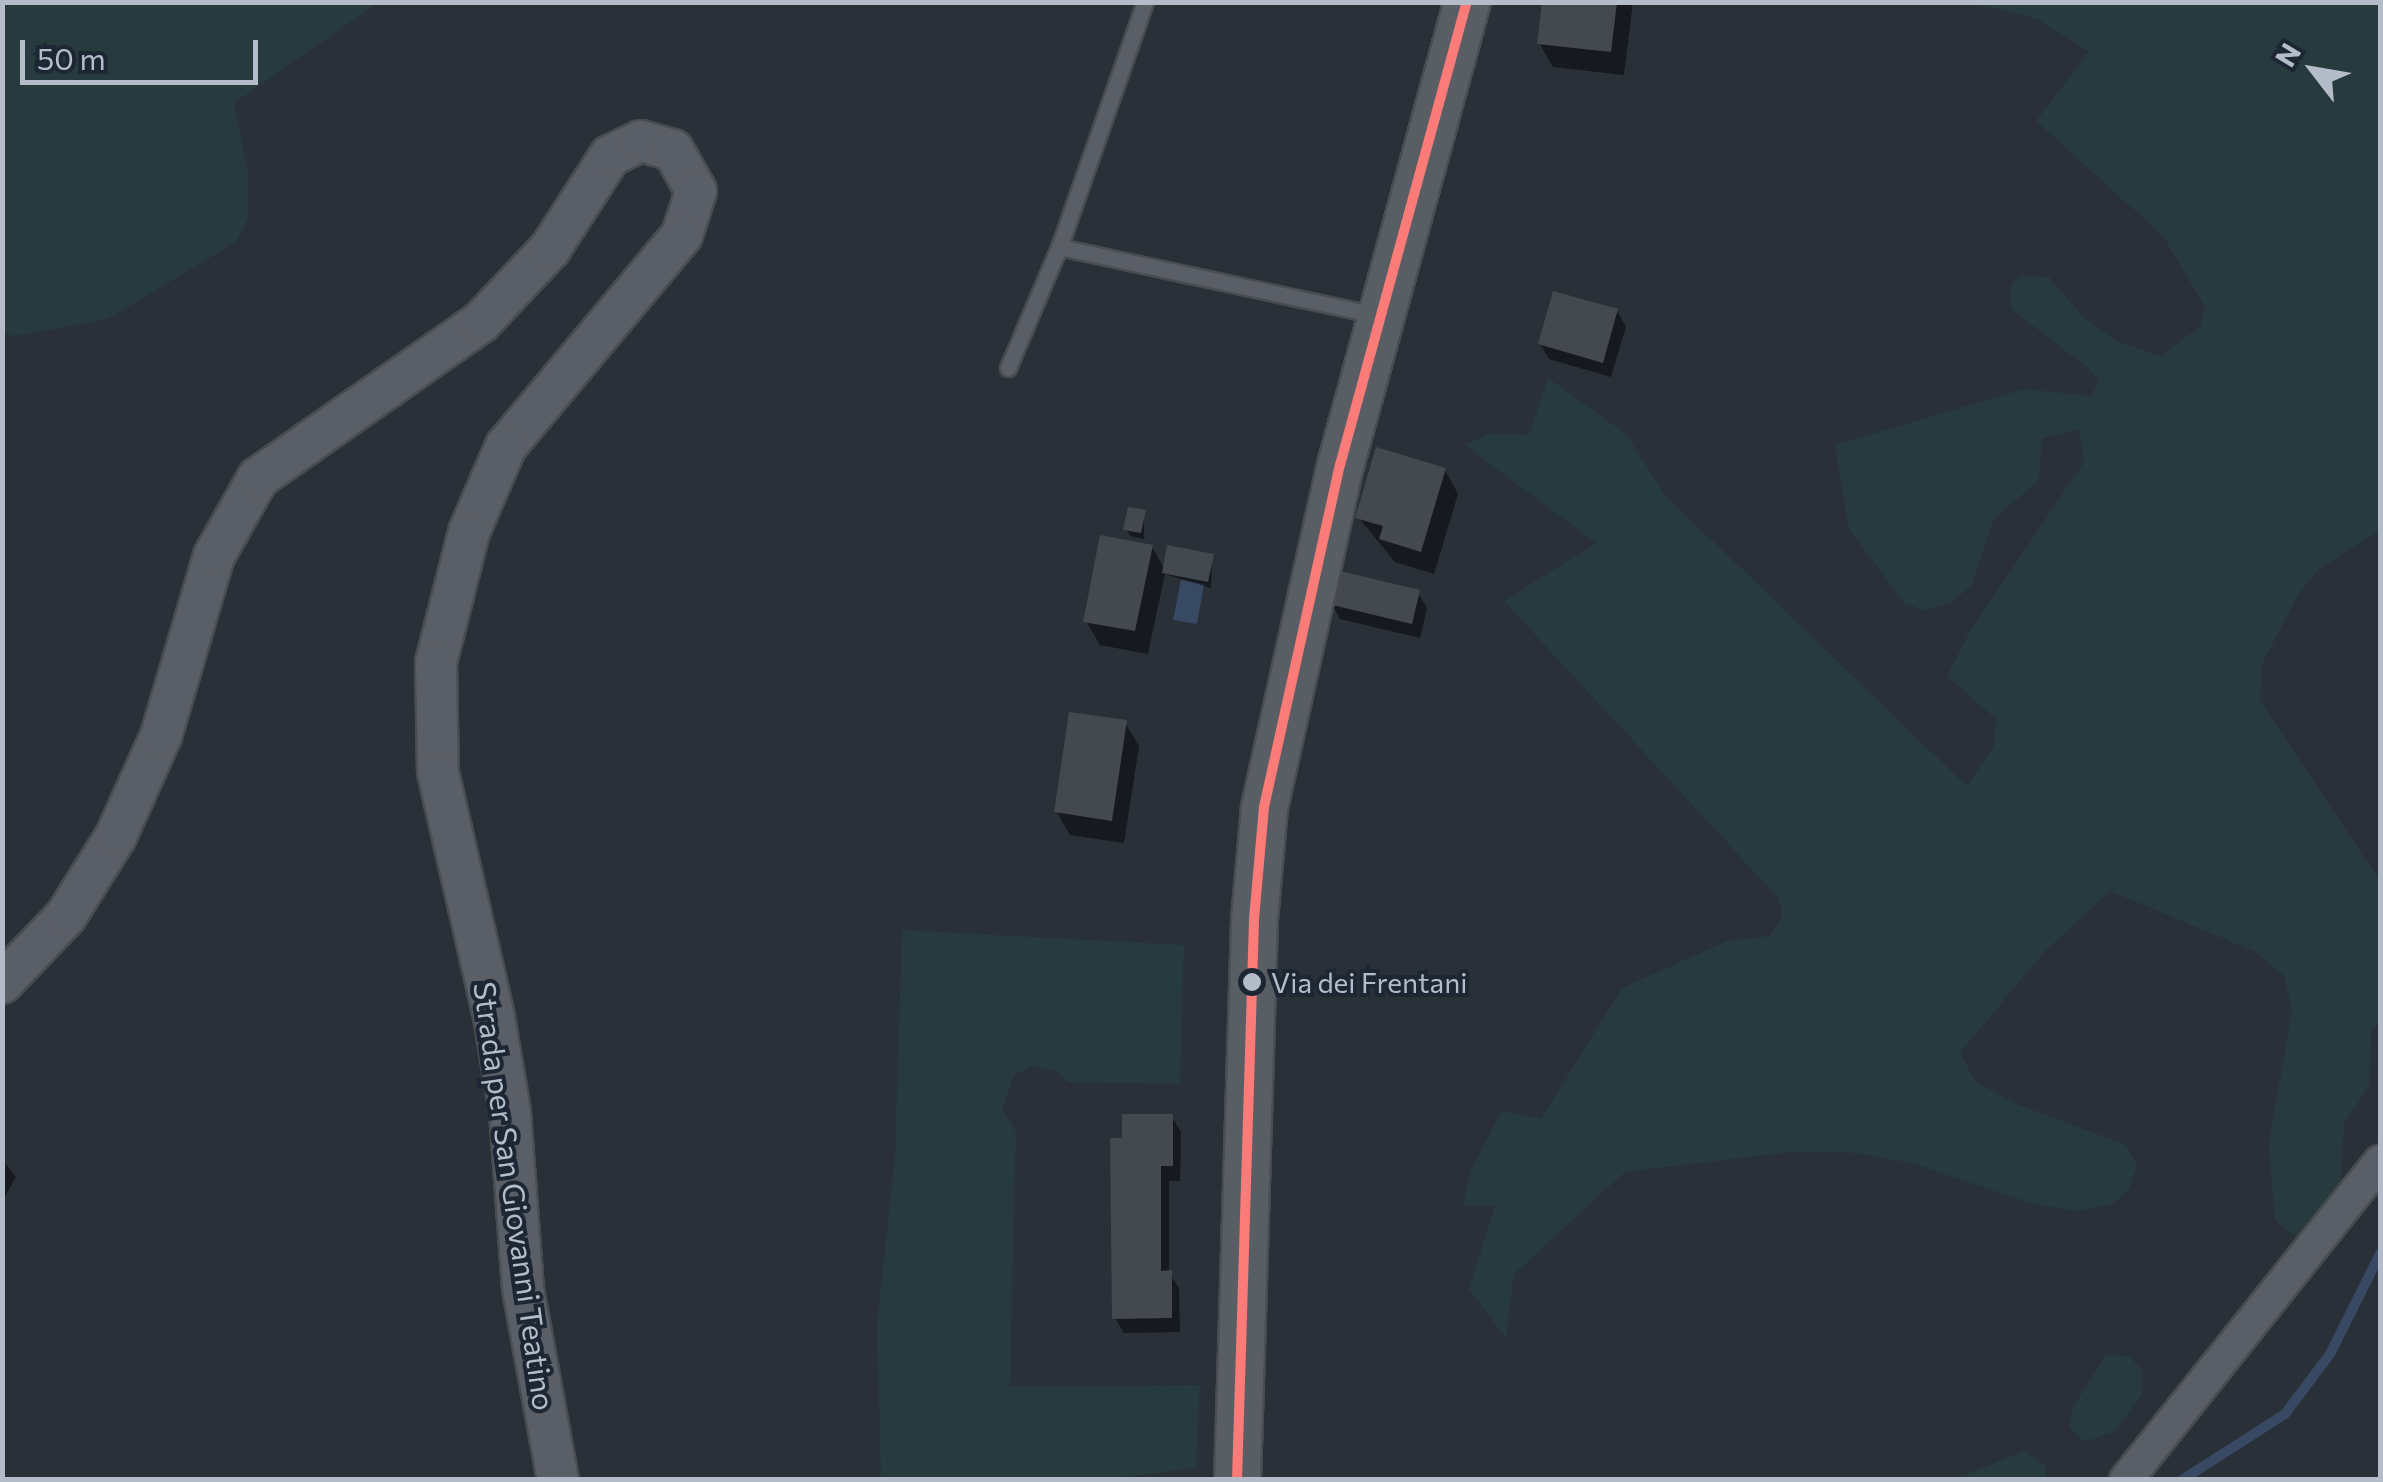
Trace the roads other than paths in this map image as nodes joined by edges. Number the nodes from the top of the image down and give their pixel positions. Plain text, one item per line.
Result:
1 (1145, 2) edge
2 (1467, 2) edge
3 (1059, 247) junction
4 (1380, 316) junction
5 (1008, 368) dead end
6 (2, 983) edge
7 (2380, 1162) edge
8 (558, 1480) edge
9 (1237, 1480) edge
10 (2126, 1480) edge

1 - 3 lane
2 - 4 main road
3 - 4 lane
3 - 5 lane
4 - 9 main road
6 - 8 street, Strada per San Giovanni Teatino
7 - 10 street

